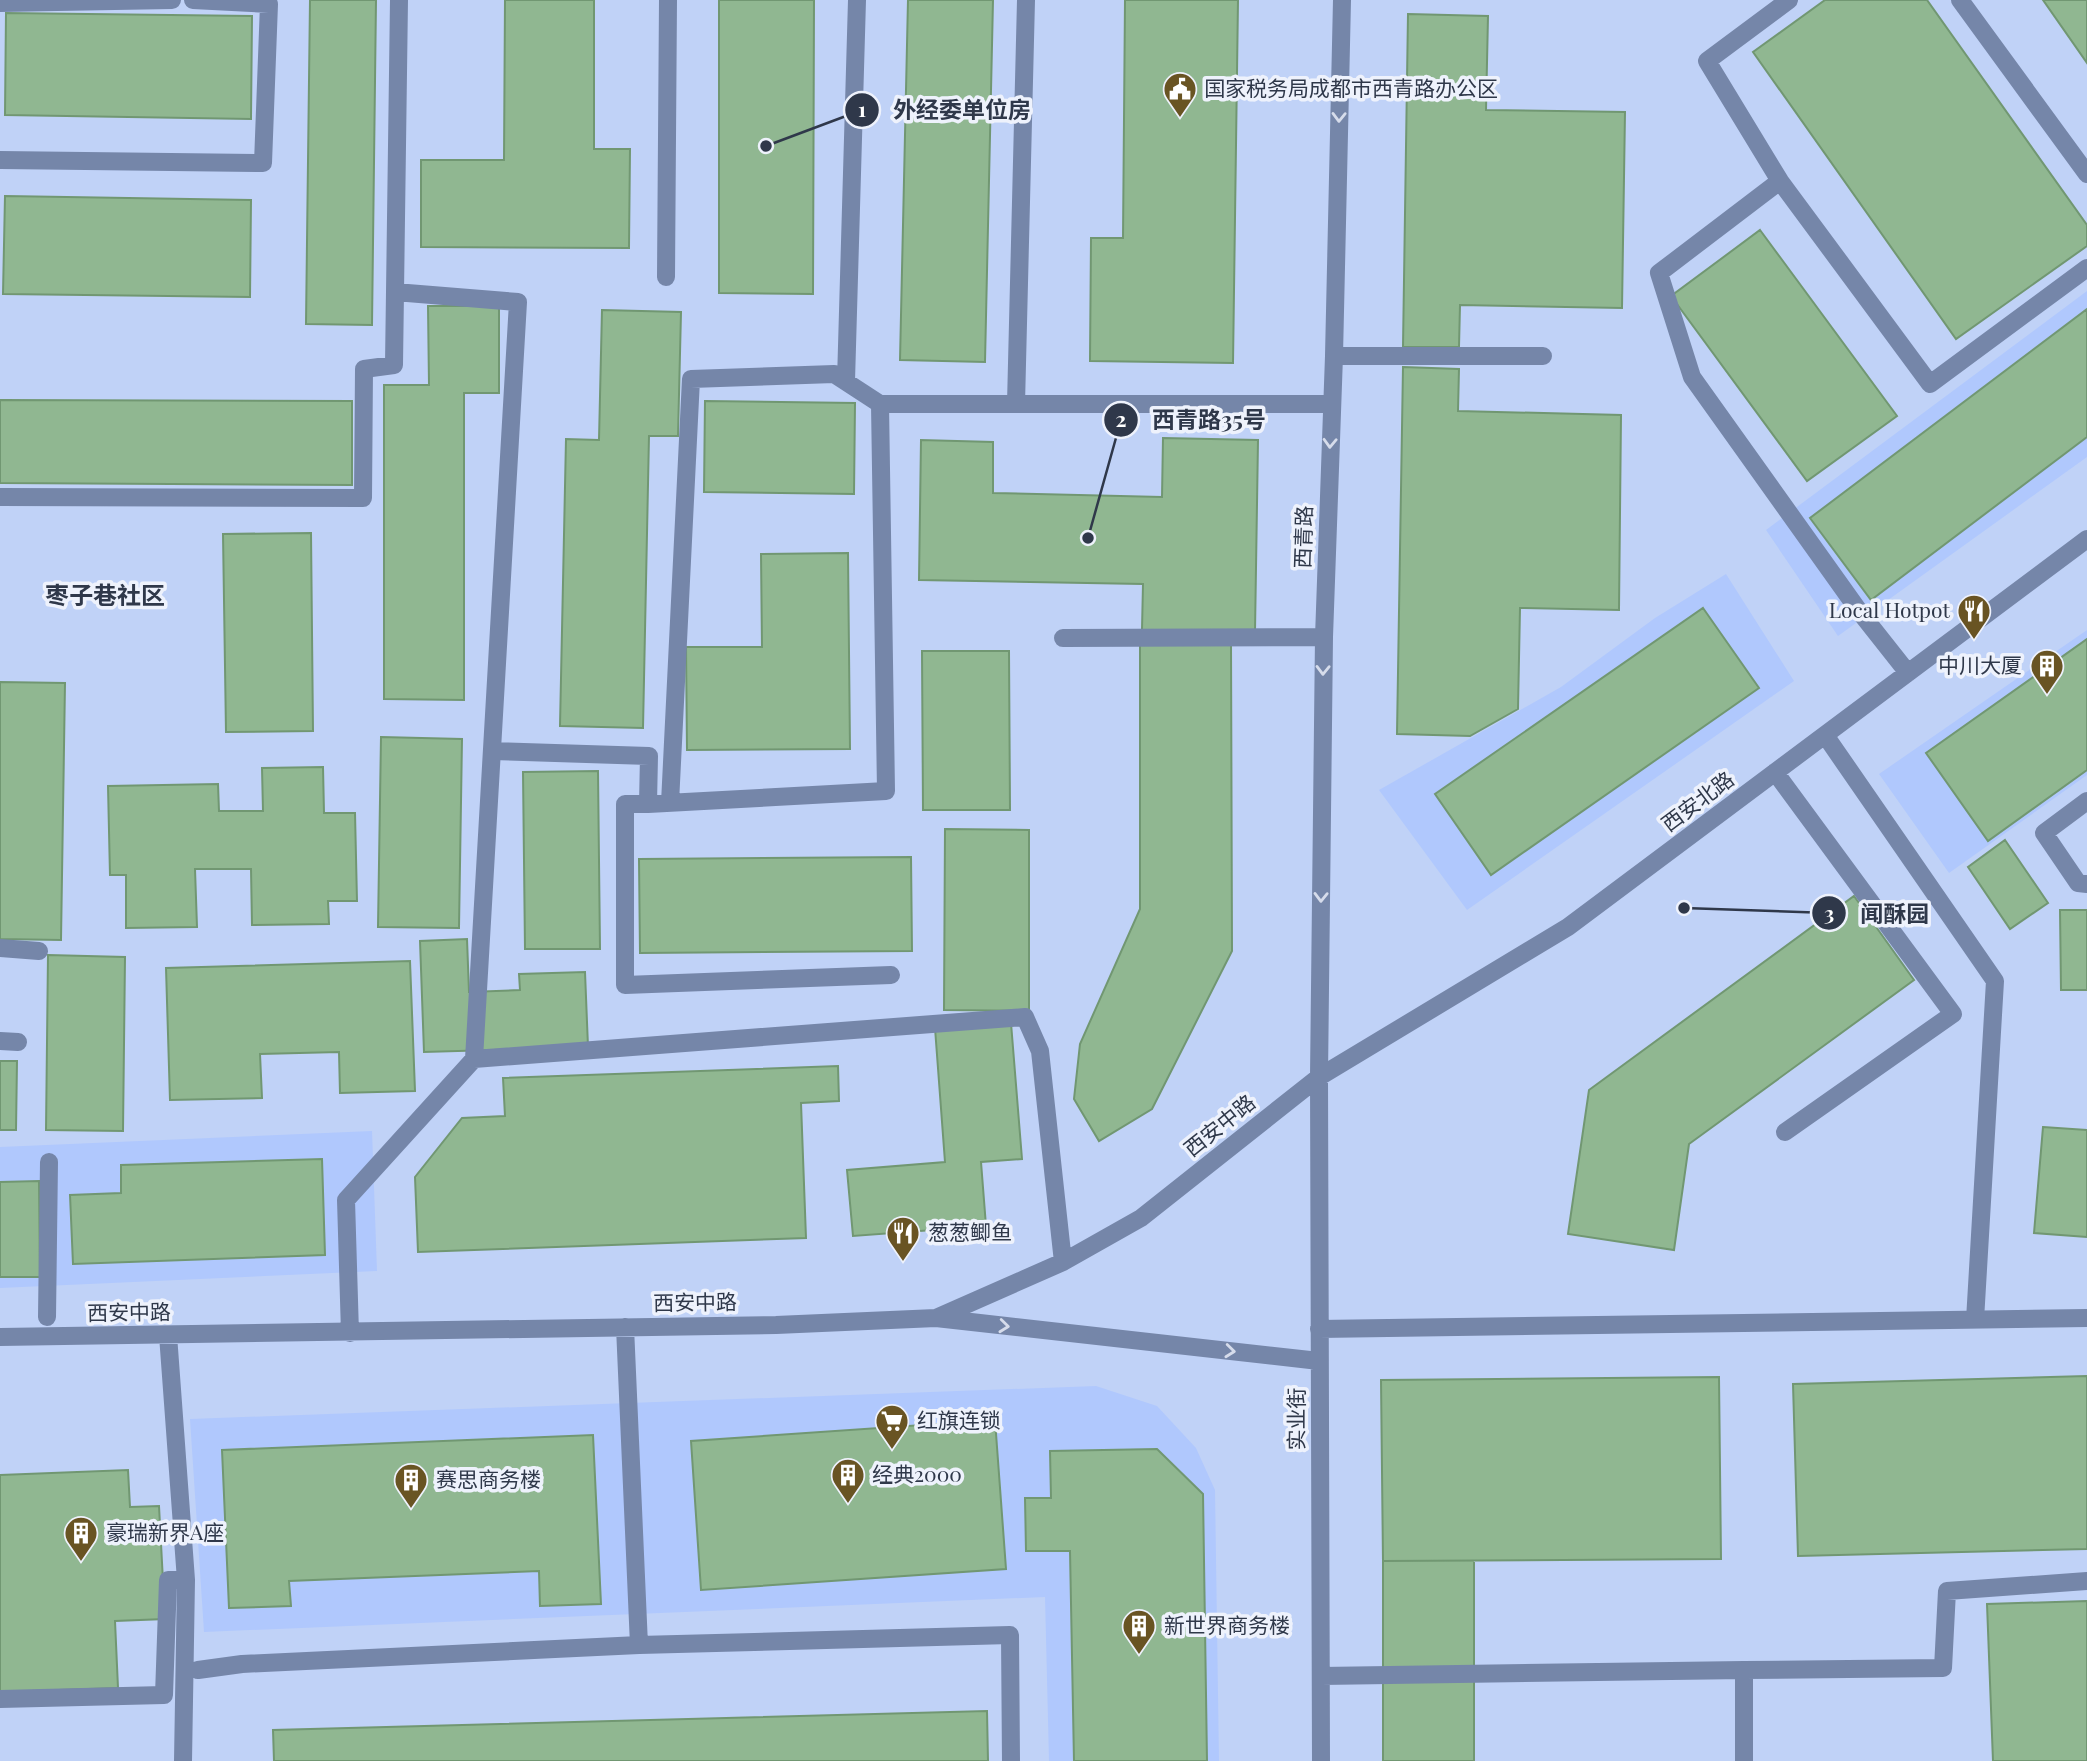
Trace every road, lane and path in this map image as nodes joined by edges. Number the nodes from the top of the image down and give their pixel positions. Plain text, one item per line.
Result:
1 (172, 0) edge
2 (193, 0) edge
3 (399, 0) edge
4 (668, 0) edge
5 (857, 0) edge
6 (1026, 0) edge
7 (1342, 0) edge
8 (1788, 0) edge
9 (1961, 0) edge
10 (0, 3) edge
11 (0, 160) edge
12 (2087, 174) edge
13 (1780, 181) junction
14 (2087, 268) edge
15 (666, 277) dead end
16 (395, 292) junction
17 (1334, 356) junction
18 (1543, 356) dead end
19 (846, 381) junction
20 (880, 404) junction
21 (1016, 404) junction
22 (1332, 404) junction
23 (0, 498) edge
24 (2087, 539) edge
25 (1324, 637) junction
26 (1063, 638) dead end
27 (1908, 673) junction
28 (1825, 735) junction
29 (492, 751) junction
30 (1775, 772) junction
31 (2087, 802) edge
32 (670, 803) junction
33 (648, 804) junction
34 (2087, 884) edge
35 (0, 948) edge
36 (39, 951) dead end
37 (891, 975) dead end
38 (474, 1059) junction
39 (1319, 1077) junction
40 (1785, 1132) dead end
41 (49, 1162) dead end
42 (1063, 1262) junction
43 (47, 1317) dead end
44 (936, 1318) junction
45 (2087, 1318) edge
46 (1975, 1320) junction
47 (625, 1327) junction
48 (1319, 1329) junction
49 (350, 1333) junction
50 (168, 1335) junction
51 (0, 1337) edge
52 (1319, 1362) junction
53 (187, 1580) junction
54 (2087, 1581) edge
55 (639, 1645) junction
56 (198, 1670) dead end
57 (1744, 1670) junction
58 (1321, 1676) junction
59 (0, 1699) edge
60 (183, 1761) edge
61 (1011, 1761) edge
62 (1321, 1761) edge
63 (1744, 1761) edge

1 - 10 street
2 - 11 street
3 - 16 street
4 - 15 street
5 - 19 street
6 - 21 street
7 -> 17 street, 西青路
8 - 13 street
9 - 12 street
13 - 14 street
13 - 27 street
16 - 23 street
16 - 29 street
17 - 18 street
17 - 22 street, 西青路
19 - 20 street
19 - 32 street
20 - 21 street
20 - 32 street
21 - 22 street
22 -> 25 street, 西青路
24 - 27 street, 西安北路
25 - 26 street
25 -> 39 street, 西青路
27 - 28 street, 西安北路
28 - 30 street, 西安北路
28 - 46 street
29 - 33 street
29 - 38 street
30 - 39 street, 西安北路
30 - 40 street
31 - 34 street
32 - 33 street
33 - 37 street
35 - 36 street
38 - 42 street
38 - 49 street
39 - 42 street, 西安中路
39 - 48 street, 实业街
41 - 43 street
42 - 44 street, 西安中路
44 - 47 street, 西安中路
44 -> 52 street
45 - 46 street
46 - 48 street
47 - 49 street, 西安中路
47 - 55 street
48 - 52 street, 实业街
49 - 50 street, 西安中路
50 - 51 street, 西安中路
50 - 53 street
52 - 58 street, 实业街
53 - 59 street
53 - 60 street
54 - 57 street
55 - 56 street
55 - 61 street
57 - 58 street
57 - 63 street
58 - 62 street, 实业街

